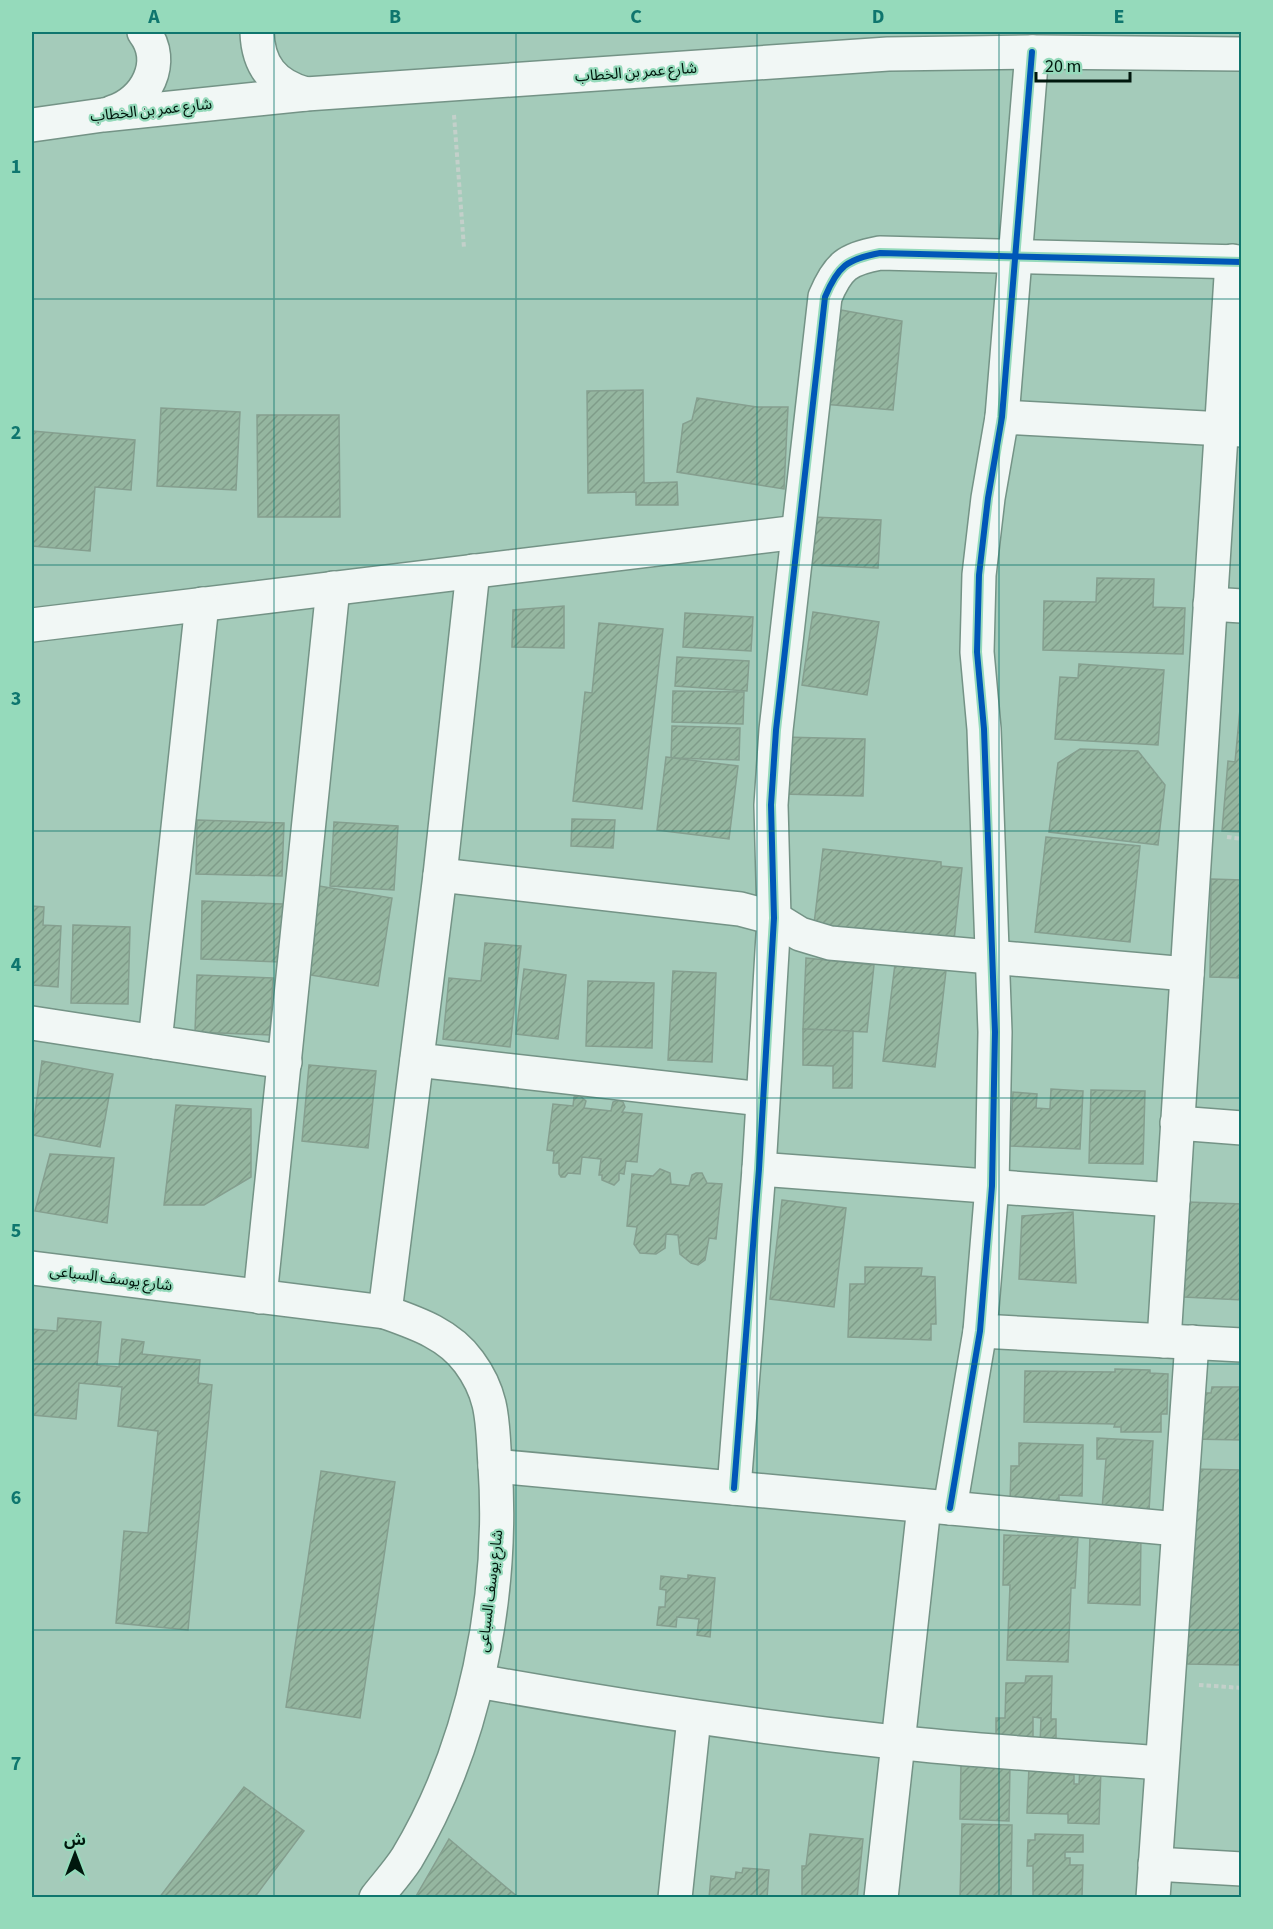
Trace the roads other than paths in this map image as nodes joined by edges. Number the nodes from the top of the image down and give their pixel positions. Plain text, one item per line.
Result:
1 (144, 32) edge
2 (257, 32) edge
3 (1032, 52) junction
4 (1242, 54) edge
5 (306, 94) junction
6 (103, 115) junction
7 (32, 125) edge
8 (1015, 256) junction
9 (1237, 262) edge
10 (1002, 417) junction
11 (1231, 430) edge
12 (798, 532) junction
13 (473, 572) junction
14 (333, 588) junction
15 (202, 604) junction
16 (1226, 605) edge
17 (32, 625) edge
18 (440, 875) junction
19 (774, 918) junction
20 (993, 955) junction
21 (1187, 974) junction
22 (32, 1023) edge
23 (155, 1042) junction
24 (417, 1060) junction
25 (285, 1062) junction
26 (762, 1099) junction
27 (1177, 1123) junction
28 (1242, 1128) edge
29 (759, 1169) junction
30 (992, 1186) junction
31 (1173, 1200) junction
32 (32, 1268) edge
33 (260, 1297) junction
34 (385, 1312) junction
35 (980, 1331) junction
36 (1178, 1341) junction
37 (1242, 1345) edge
38 (495, 1466) junction
39 (734, 1488) junction
40 (937, 1507) junction
41 (1178, 1529) junction
42 (478, 1681) junction
43 (694, 1718) junction
44 (898, 1743) junction
45 (1161, 1762) junction
46 (1155, 1864) junction
47 (1242, 1869) edge
48 (376, 1898) edge
49 (675, 1898) edge
50 (881, 1898) edge
51 (1153, 1898) edge

1 - 6 street
2 - 5 street
3 - 4 street, شارع عمر بن الخطاب
3 - 5 street, شارع عمر بن الخطاب
3 - 8 street
5 - 6 street, شارع عمر بن الخطاب
6 - 7 street, شارع عمر بن الخطاب
8 - 9 street
8 - 10 street
8 - 12 street
9 - 11 street
10 - 11 street
10 - 20 street
11 - 16 street
12 - 13 street
12 - 19 street
13 - 14 street
13 - 18 street
14 - 15 street
14 - 25 street
15 - 17 street
15 - 23 street
16 - 21 street
18 - 19 street
18 - 24 street
19 - 20 street
19 - 26 street
20 - 21 street
20 - 30 street
21 - 27 street
22 - 23 street
23 - 25 street
24 - 26 street
24 - 34 street
25 - 33 street
26 - 29 street
27 - 28 street
27 - 31 street
29 - 30 street
29 - 39 street
30 - 31 street
30 - 35 street
31 - 36 street
32 - 33 street, شارع يوسف السباعى
33 - 34 street, شارع يوسف السباعى
34 - 38 street, شارع يوسف السباعى
35 - 36 street
35 - 40 street
36 - 37 street
36 - 41 street
38 - 39 street
38 - 42 street, شارع يوسف السباعى
39 - 40 street
40 - 41 street
40 - 44 street
41 - 45 street
42 - 43 street
42 - 48 street, شارع يوسف السباعى
43 - 44 street
43 - 49 street
44 - 45 street
44 - 50 street
45 - 46 street
46 - 47 street
46 - 51 street

